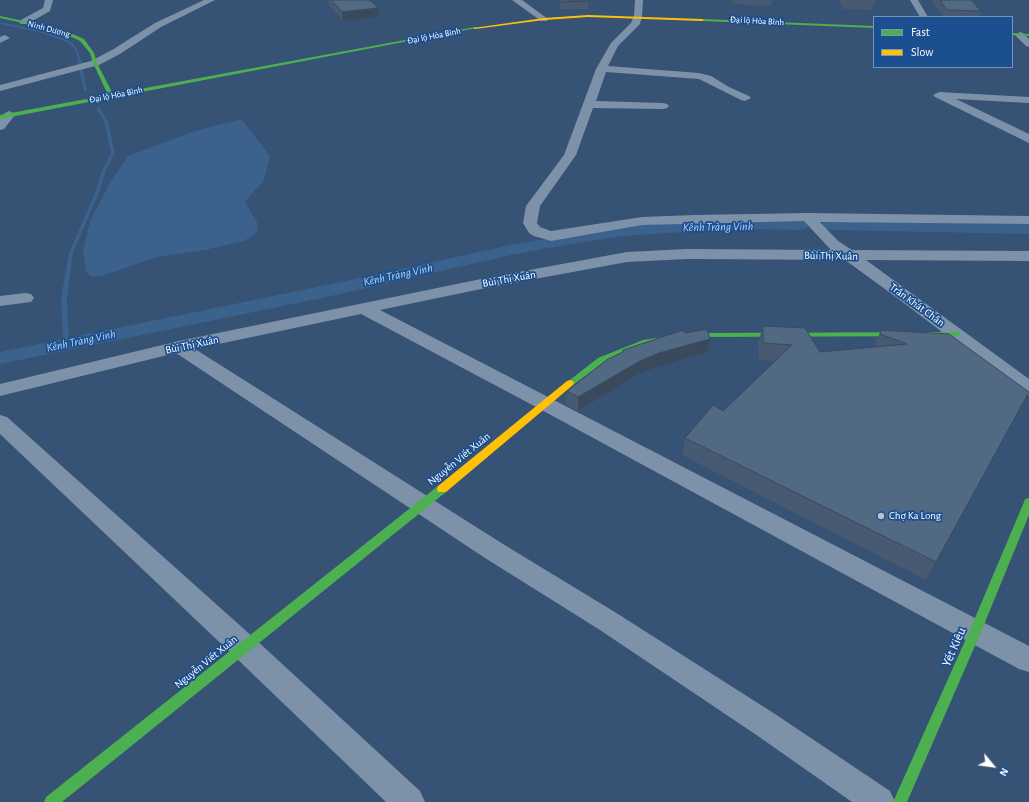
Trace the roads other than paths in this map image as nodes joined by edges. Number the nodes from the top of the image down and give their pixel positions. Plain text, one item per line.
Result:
1 (49, 0) edge
2 (211, 0) edge
3 (516, 0) edge
4 (639, 0) edge
5 (914, 0) edge
6 (638, 16) junction
7 (923, 16) edge
8 (0, 17) edge
9 (544, 20) junction
10 (24, 22) junction
11 (873, 27) edge
12 (1020, 35) edge
13 (1029, 44) edge
14 (95, 63) junction
15 (601, 69) junction
16 (0, 88) edge
17 (111, 96) junction
18 (745, 98) dead end
19 (1029, 100) edge
20 (589, 104) junction
21 (663, 106) dead end
22 (4, 116) edge
23 (0, 126) edge
24 (1029, 139) edge
25 (808, 217) junction
26 (1029, 220) edge
27 (849, 256) junction
28 (1029, 256) edge
29 (25, 298) dead end
30 (0, 301) edge
31 (364, 309) junction
32 (956, 334) junction
33 (179, 347) junction
34 (1029, 389) edge
35 (0, 390) edge
36 (545, 403) junction
37 (0, 422) edge
38 (421, 504) junction
39 (1028, 509) edge
40 (975, 632) junction
41 (244, 646) junction
42 (1029, 660) edge
43 (51, 802) edge
44 (409, 802) edge
45 (879, 802) edge
46 (900, 802) edge

1 - 10 street
2 - 14 street
3 - 9 street
4 - 6 street
5 - 7 street
6 - 9 main road, Đại lộ Hòa Bình
6 - 11 main road, Đại lộ Hòa Bình
6 - 15 street
8 - 10 main road, Ninh Dương
9 - 17 main road, Đại lộ Hòa Bình
10 - 14 main road, Ninh Dương
12 - 13 street
14 - 16 street
14 - 17 main road, Ninh Dương
15 - 18 street
15 - 20 street
17 - 22 main road, Đại lộ Hòa Bình
19 - 24 street
20 - 21 street
20 - 25 street
22 - 23 street
25 - 26 street
25 - 27 street, Trần Khát Chân
27 - 28 street, Bùi Thị Xuân
27 - 31 street, Bùi Thị Xuân
27 - 32 street, Trần Khát Chân
29 - 30 street
31 - 33 street, Bùi Thị Xuân
31 - 36 street
32 - 34 street, Trần Khát Chân
32 - 36 main road, Nguyễn Viết Xuân
33 - 35 street, Bùi Thị Xuân
33 - 38 street
36 - 38 main road, Nguyễn Viết Xuân
36 - 40 street
37 - 41 street
38 - 41 main road, Nguyễn Viết Xuân
38 - 45 street
39 - 40 main road, Yết Kiêu
40 - 42 street
40 - 46 main road, Yết Kiêu
41 - 43 main road, Nguyễn Viết Xuân
41 - 44 street

